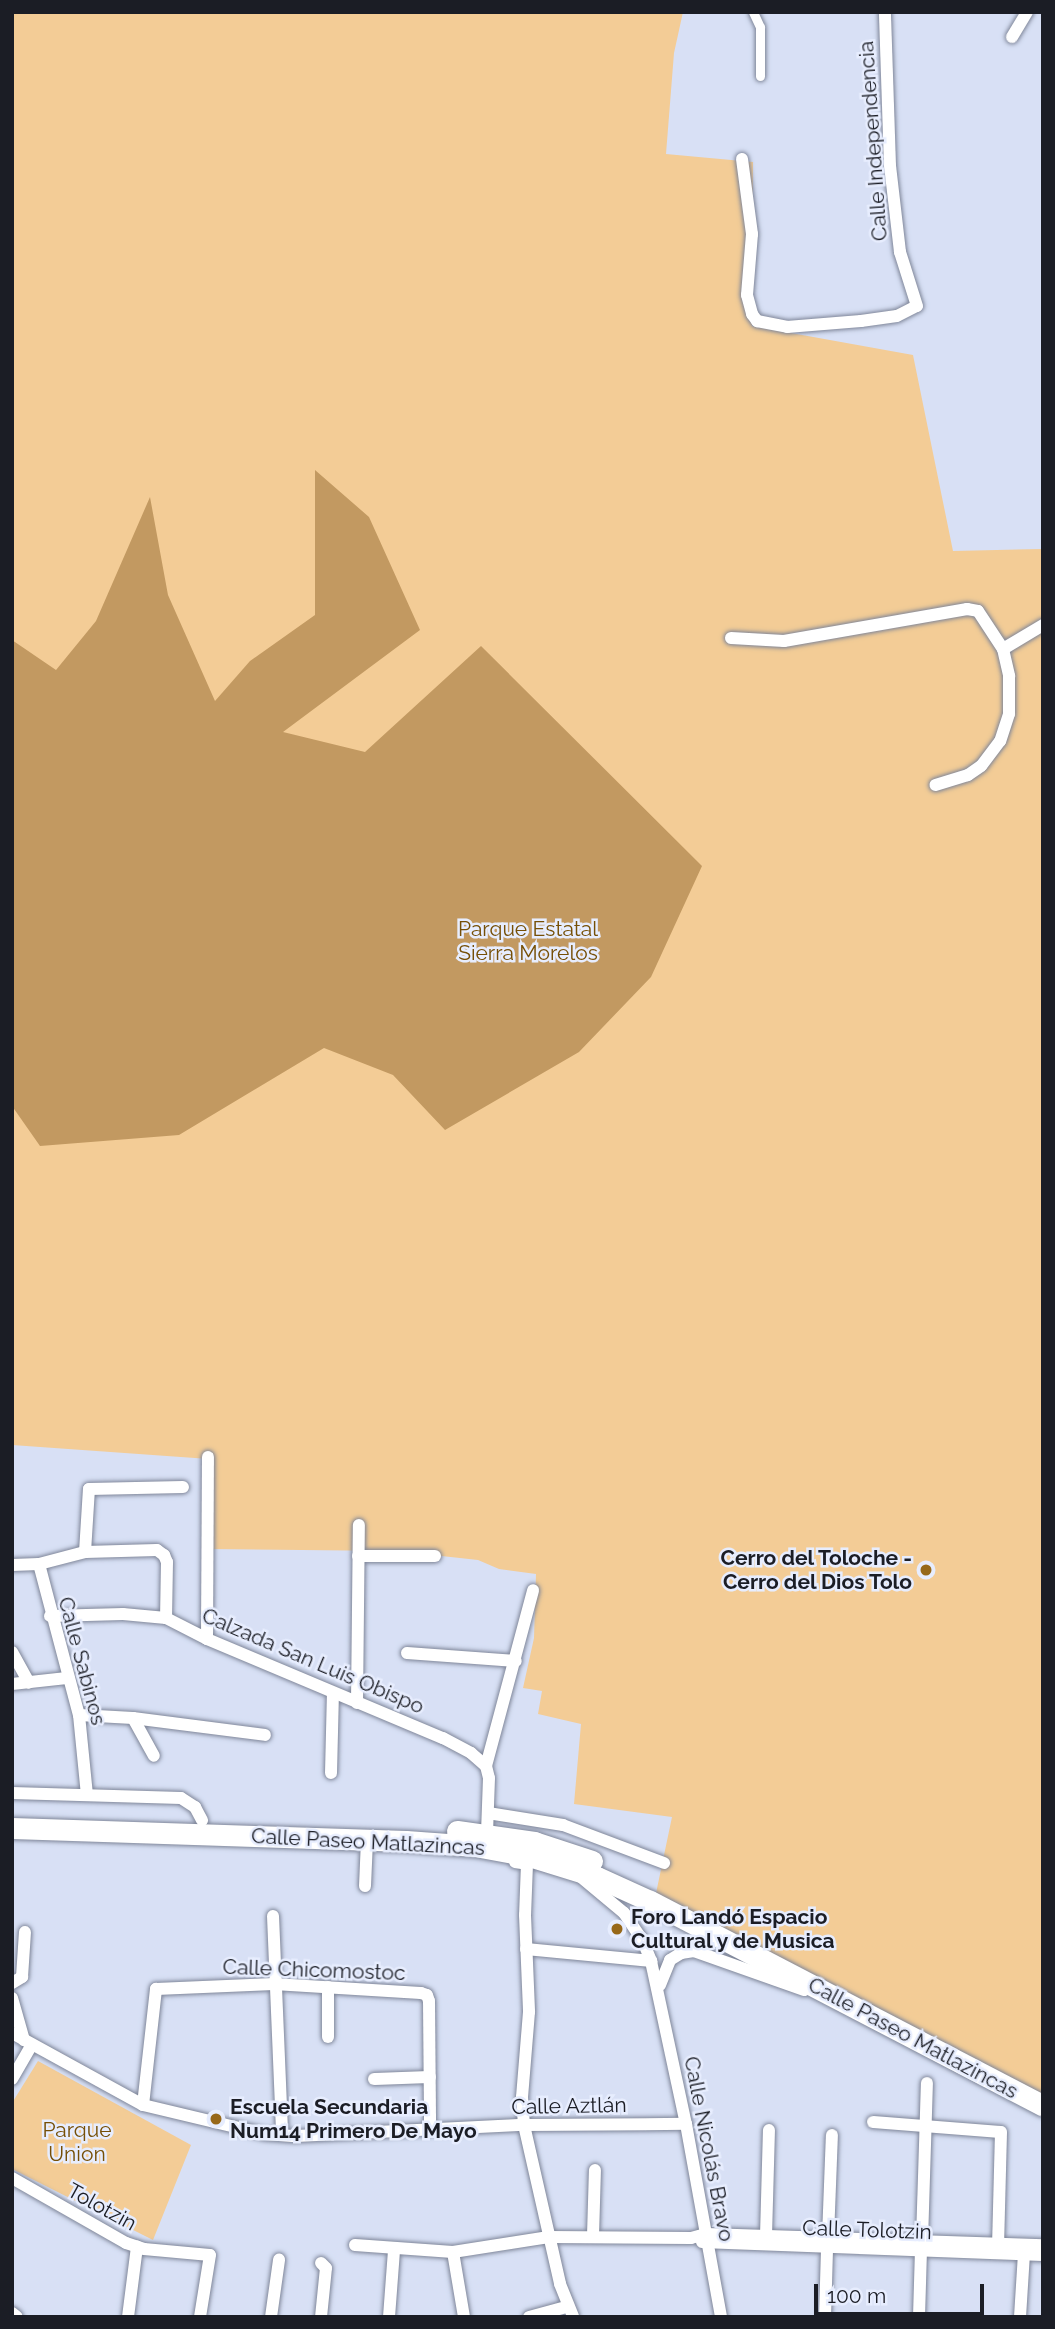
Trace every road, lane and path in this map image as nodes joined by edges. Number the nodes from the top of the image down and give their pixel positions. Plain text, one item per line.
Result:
1 (753, 12) edge
2 (885, 12) edge
3 (1027, 12) edge
4 (1012, 37) dead end
5 (760, 76) dead end
6 (742, 159) dead end
7 (1043, 625) edge
8 (731, 638) dead end
9 (1003, 649) junction
10 (935, 785) dead end
11 (208, 1457) dead end
12 (183, 1487) dead end
13 (359, 1525) dead end
14 (85, 1552) junction
15 (358, 1556) junction
16 (435, 1556) dead end
17 (39, 1564) junction
18 (12, 1565) edge
19 (533, 1590) dead end
20 (50, 1616) junction
21 (166, 1618) junction
22 (206, 1639) junction
23 (12, 1652) edge
24 (407, 1653) dead end
25 (516, 1661) junction
26 (67, 1678) junction
27 (29, 1683) junction
28 (12, 1684) edge
29 (334, 1693) junction
30 (358, 1703) junction
31 (79, 1715) junction
32 (133, 1718) junction
33 (265, 1735) dead end
34 (154, 1756) dead end
35 (485, 1766) junction
36 (331, 1773) dead end
37 (12, 1793) edge
38 (87, 1795) junction
39 (12, 1814) edge
40 (202, 1820) junction
41 (487, 1823) junction
42 (12, 1828) edge
43 (12, 1838) edge
44 (367, 1844) junction
45 (664, 1863) dead end
46 (571, 1869) junction
47 (365, 1886) dead end
48 (273, 1916) dead end
49 (25, 1932) dead end
50 (526, 1949) junction
51 (651, 1961) junction
52 (16, 1982) edge
53 (274, 1984) junction
54 (328, 1987) junction
55 (659, 1989) junction
56 (12, 1997) edge
57 (836, 1998) junction
58 (328, 2037) dead end
59 (23, 2040) edge
60 (430, 2077) junction
61 (12, 2079) edge
62 (374, 2079) dead end
63 (927, 2083) dead end
64 (1043, 2092) edge
65 (143, 2105) junction
66 (1043, 2106) edge
67 (873, 2122) dead end
68 (686, 2124) junction
69 (524, 2125) junction
70 (925, 2126) junction
71 (430, 2128) junction
72 (769, 2130) dead end
73 (282, 2135) junction
74 (832, 2135) dead end
75 (595, 2170) dead end
76 (12, 2178) edge
77 (593, 2236) junction
78 (766, 2236) junction
79 (549, 2237) junction
80 (706, 2239) junction
81 (827, 2242) junction
82 (998, 2243) junction
83 (355, 2245) dead end
84 (921, 2245) junction
85 (1043, 2245) edge
86 (137, 2247) junction
87 (394, 2250) junction
88 (453, 2252) junction
89 (1024, 2254) junction
90 (1043, 2255) edge
91 (279, 2260) dead end
92 (321, 2263) dead end
93 (570, 2312) edge
94 (12, 2313) edge
95 (17, 2317) edge
96 (128, 2317) edge
97 (200, 2317) edge
98 (271, 2317) edge
99 (321, 2317) edge
100 (389, 2317) edge
101 (464, 2317) edge
102 (529, 2317) edge
103 (721, 2317) edge
104 (825, 2317) edge
105 (919, 2317) edge
106 (1020, 2317) edge

1 - 5 street
2 - 6 street, Calle Independencia
3 - 4 street
7 - 9 street
8 - 9 street
9 - 10 street
11 - 22 street
12 - 14 street
13 - 15 street
14 - 17 street
14 - 21 street
15 - 16 street
15 - 30 street
17 - 18 street
17 - 20 street, Calle Sabinos
19 - 25 street
20 - 21 street, Calzada San Luis Obispo
20 - 26 street, Calle Sabinos
21 - 22 street, Calzada San Luis Obispo
22 - 29 street, Calzada San Luis Obispo
23 - 27 street
24 - 25 street
25 - 35 street
26 - 27 street
26 - 31 street, Calle Sabinos
27 - 28 street
29 - 30 street, Calzada San Luis Obispo
29 - 36 street
30 - 35 street, Calzada San Luis Obispo
31 - 32 street
31 - 38 street, Calle Sabinos
32 - 33 street
32 - 34 street
35 - 41 street
37 - 38 street
38 - 40 street
39 - 40 highway, Calle Paseo Matlazincas
40 - 41 highway, Calle Paseo Matlazincas
41 - 45 street
41 - 64 highway, Calle Paseo Matlazincas
42 - 44 highway, Calle Paseo Matlazincas
43 - 44 street
44 - 46 highway, Calle Paseo Matlazincas
44 - 47 street
44 - 50 street
46 - 51 street, Calle Nicolás Bravo
46 - 57 highway, Calle Paseo Matlazincas
48 - 53 street
49 - 52 street
50 - 51 street
50 - 69 street
51 - 55 street, Calle Nicolás Bravo
53 - 54 street, Calle Chicomostoc
53 - 65 street, Calle Chicomostoc
53 - 73 street
54 - 58 street
54 - 60 street, Calle Chicomostoc
55 - 57 street
55 - 68 street, Calle Nicolás Bravo
56 - 59 street
57 - 66 highway, Calle Paseo Matlazincas
59 - 61 street
59 - 65 street, Calle Aztlán
60 - 62 street
60 - 71 street, Calle Chicomostoc
63 - 70 street
65 - 73 street, Calle Aztlán
67 - 70 street
68 - 69 street, Calle Aztlán
68 - 80 street, Calle Nicolás Bravo
69 - 71 street, Calle Aztlán
69 - 79 street
70 - 82 street
70 - 84 street
71 - 73 street, Calle Aztlán
72 - 78 street
74 - 81 street
75 - 77 street
76 - 86 street, Tolotzin
77 - 79 street, Calle Tolotzin
77 - 80 street, Calle Tolotzin
78 - 80 street, Calle Tolotzin
78 - 81 street, Calle Tolotzin
79 - 88 street, Calle Tolotzin
79 - 93 street
80 - 81 street, Calle Tolotzin
80 - 103 street, Calle Nicolás Bravo
81 - 84 street, Calle Tolotzin
81 - 104 street
82 - 84 street, Calle Tolotzin
82 - 85 street, Calle Tolotzin
83 - 87 street, Calle Tolotzin
84 - 89 street, Calle Tolotzin
84 - 105 street
86 - 96 street
86 - 97 street
87 - 88 street, Calle Tolotzin
87 - 100 street
88 - 101 street
89 - 90 street, Calle Tolotzin
89 - 106 street
91 - 98 street
92 - 99 street
93 - 102 street
94 - 95 street

